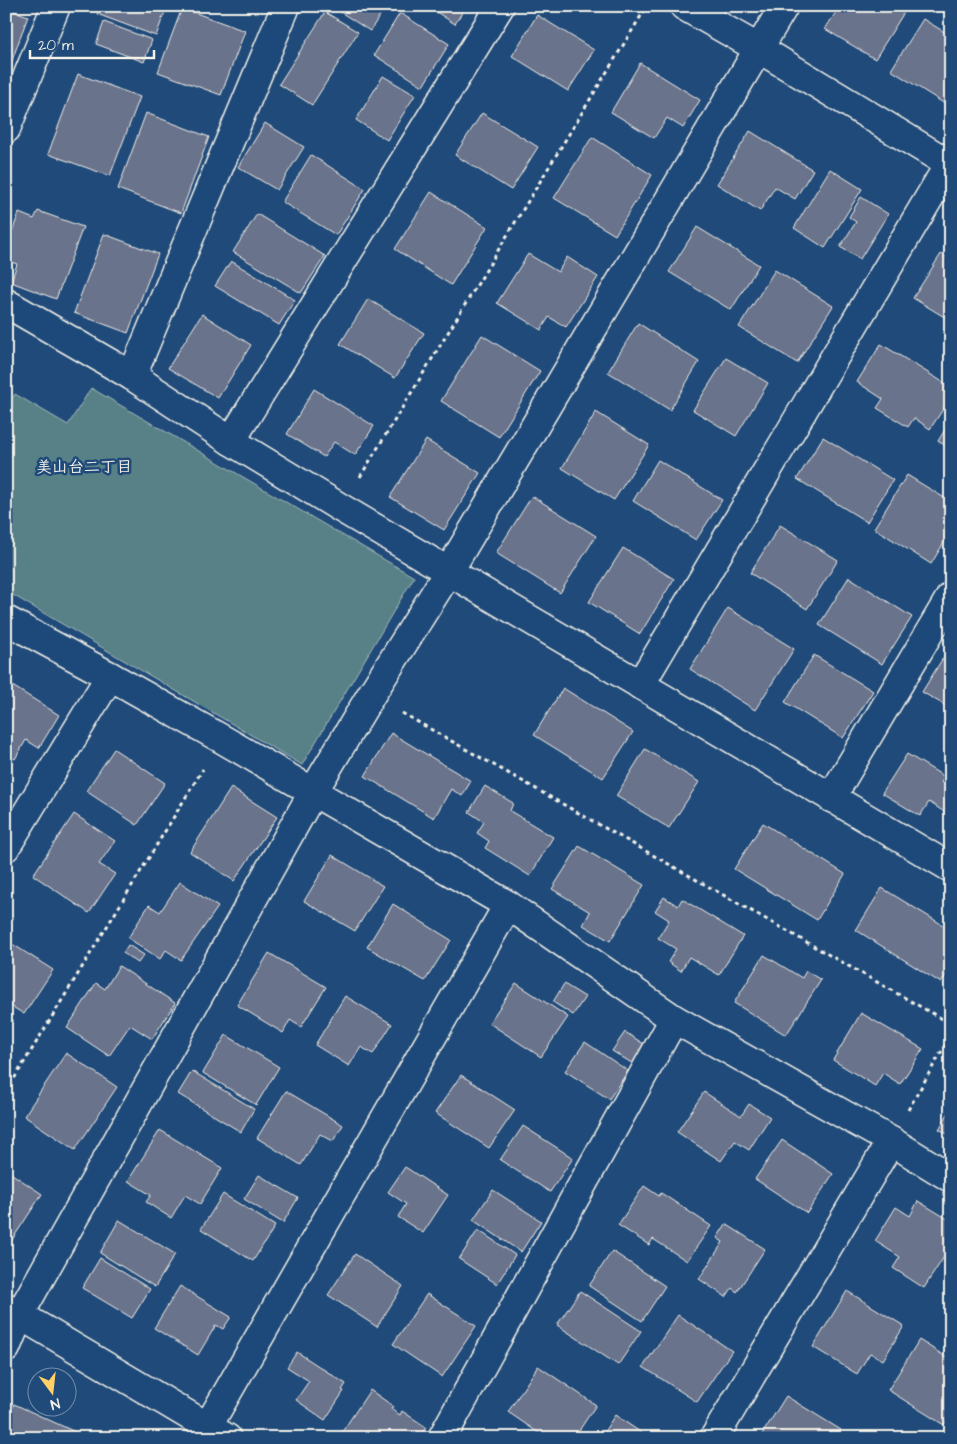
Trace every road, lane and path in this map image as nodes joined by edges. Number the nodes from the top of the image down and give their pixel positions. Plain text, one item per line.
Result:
1 (56, 6) edge
2 (286, 6) edge
3 (500, 6) edge
4 (647, 6) edge
5 (684, 6) edge
6 (784, 6) edge
7 (758, 48) junction
8 (6, 129) edge
9 (950, 164) edge
10 (6, 303) edge
11 (132, 376) junction
12 (231, 441) junction
13 (341, 508) junction
14 (449, 571) junction
15 (951, 596) edge
16 (6, 620) edge
17 (110, 676) junction
18 (640, 685) junction
19 (371, 695) junction
20 (222, 739) junction
21 (314, 792) junction
22 (831, 798) junction
23 (6, 847) edge
24 (951, 868) edge
25 (508, 905) junction
26 (674, 1019) junction
27 (951, 1024) edge
28 (951, 1035) edge
29 (6, 1092) edge
30 (891, 1141) junction
31 (951, 1178) edge
32 (13, 1311) edge
33 (6, 1348) edge
34 (213, 1434) edge
35 (442, 1438) edge
36 (714, 1438) edge

1 - 8 street
2 - 11 street
3 - 12 street
4 - 13 path
5 - 7 street
6 - 7 street
7 - 9 street
7 - 14 street
9 - 18 street
10 - 11 street
11 - 12 street
12 - 13 street
13 - 14 street
14 - 18 street
14 - 19 street
15 - 22 street
16 - 17 street
17 - 20 street
17 - 23 street
18 - 22 street
19 - 21 street
19 - 27 path
20 - 21 street
20 - 29 path
21 - 25 street
21 - 32 street
22 - 24 street
25 - 26 street
25 - 34 street
26 - 30 street
26 - 35 street
28 - 30 path
30 - 31 street
30 - 36 street
32 - 33 street
32 - 34 street

